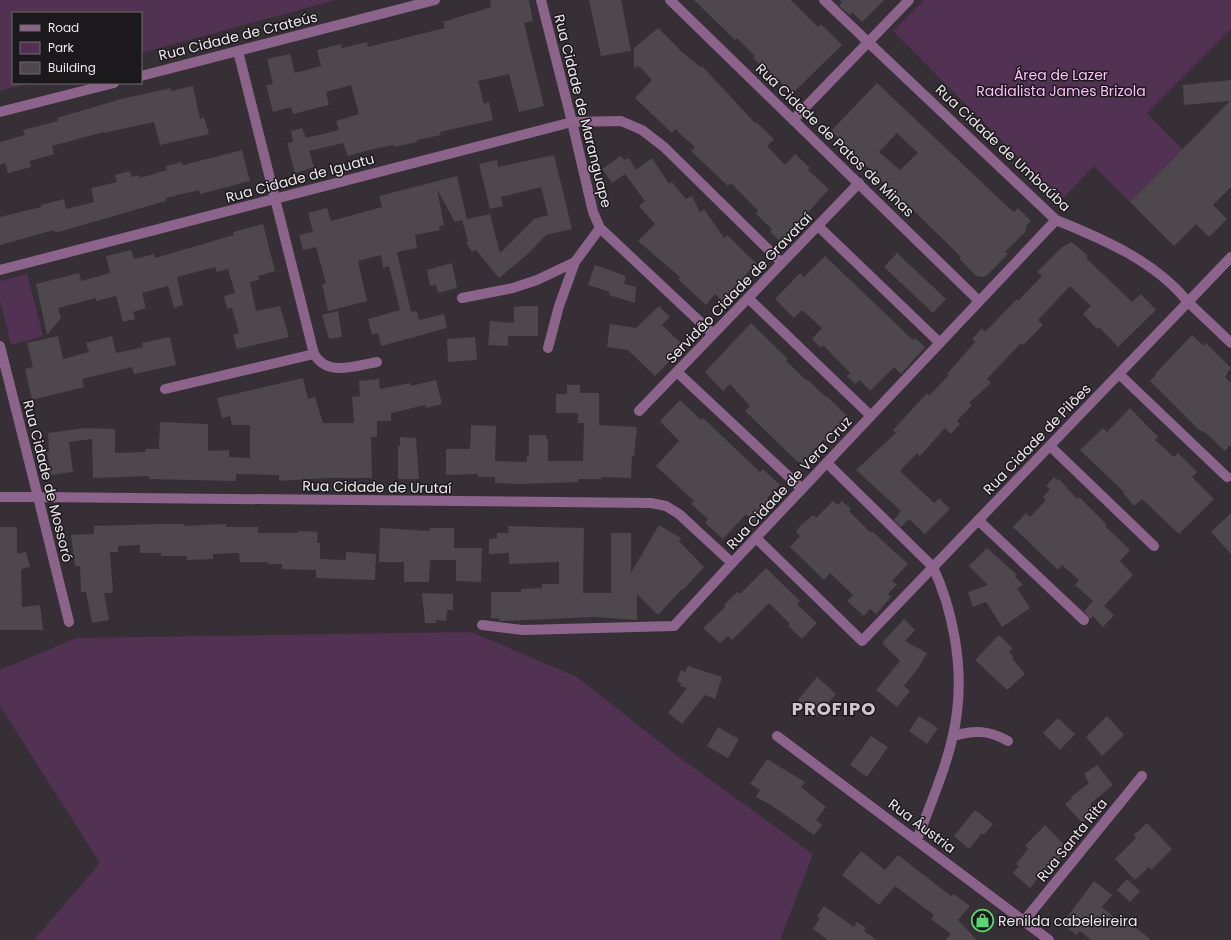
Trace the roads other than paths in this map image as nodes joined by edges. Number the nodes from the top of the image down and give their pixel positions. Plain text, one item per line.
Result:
1 (435, 0) edge
2 (541, 0) edge
3 (670, 0) edge
4 (824, 0) edge
5 (909, 0) edge
6 (868, 42) junction
7 (238, 51) junction
8 (142, 76) edge
9 (110, 84) edge
10 (0, 112) edge
11 (794, 120) junction
12 (572, 122) junction
13 (858, 183) junction
14 (275, 198) junction
15 (1056, 220) junction
16 (818, 226) junction
17 (600, 228) junction
18 (1231, 257) edge
19 (575, 262) junction
20 (782, 263) junction
21 (0, 270) edge
22 (462, 298) dead end
23 (748, 298) junction
24 (979, 301) junction
25 (1188, 302) junction
26 (713, 334) junction
27 (940, 343) junction
28 (1231, 343) edge
29 (0, 346) edge
30 (548, 348) dead end
31 (314, 354) junction
32 (377, 362) dead end
33 (677, 372) junction
34 (1119, 374) junction
35 (165, 389) dead end
36 (639, 411) dead end
37 (871, 416) junction
38 (1050, 446) junction
39 (827, 463) junction
40 (1226, 477) dead end
41 (802, 489) junction
42 (0, 497) edge
43 (38, 497) junction
44 (978, 520) junction
45 (756, 538) junction
46 (1154, 546) dead end
47 (732, 563) junction
48 (933, 567) junction
49 (1084, 620) dead end
50 (69, 622) dead end
51 (482, 625) dead end
52 (777, 736) dead end
53 (953, 736) junction
54 (1008, 741) dead end
55 (1142, 776) dead end
56 (917, 840) junction
57 (1024, 921) junction
58 (1049, 940) edge

1 - 7 street, Rua Cidade de Crateús
2 - 12 street, Rua Cidade de Maranguape
3 - 11 street, Rua Cidade de Patos de Minas
4 - 6 street, Rua Cidade de Umbaúba
5 - 6 street
6 - 11 street
6 - 15 street, Rua Cidade de Umbaúba
7 - 8 street, Rua Cidade de Crateús
7 - 14 street
9 - 10 street
11 - 13 street, Rua Cidade de Patos de Minas
12 - 14 street, Rua Cidade de Iguatu
12 - 17 street, Rua Cidade de Maranguape
12 - 20 street, Rua Cidade de Iguatu
13 - 16 street, Servidão Cidade de Gravataí
13 - 24 street, Rua Cidade de Patos de Minas
14 - 21 street, Rua Cidade de Iguatu
14 - 31 street
15 - 24 street, Rua Cidade de Vera Cruz
15 - 25 street, Rua Cidade de Umbaúba
16 - 20 street, Servidão Cidade de Gravataí
16 - 27 street
17 - 19 street
17 - 26 street
18 - 25 street, Rua Cidade de Pilões
19 - 22 street
19 - 30 street
20 - 23 street, Servidão Cidade de Gravataí
23 - 26 street, Servidão Cidade de Gravataí
23 - 37 street
24 - 27 street, Rua Cidade de Vera Cruz
25 - 28 street, Rua Cidade de Umbaúba
25 - 34 street, Rua Cidade de Pilões
26 - 33 street, Servidão Cidade de Gravataí
27 - 37 street, Rua Cidade de Vera Cruz
29 - 43 street, Rua Cidade de Mossoró
31 - 32 street
31 - 35 street
33 - 36 street, Servidão Cidade de Gravataí
33 - 41 street
34 - 38 street, Rua Cidade de Pilões
34 - 40 street
37 - 39 street, Rua Cidade de Vera Cruz
38 - 44 street, Rua Cidade de Pilões
38 - 46 street
39 - 41 street, Rua Cidade de Vera Cruz
39 - 48 street
41 - 45 street, Rua Cidade de Vera Cruz
42 - 43 street, Rua Cidade de Urutaí
43 - 47 street, Rua Cidade de Urutaí
43 - 50 street, Rua Cidade de Mossoró
44 - 48 street, Rua Cidade de Pilões
44 - 49 street
45 - 47 street, Rua Cidade de Vera Cruz
45 - 48 street, Rua Cidade de Pilões
47 - 51 street, Rua Cidade de Vera Cruz
48 - 53 street
52 - 56 street, Rua Áustria
53 - 54 street
53 - 56 street
55 - 57 street, Rua Santa Rita
56 - 57 street, Rua Áustria
57 - 58 street, Rua Áustria

